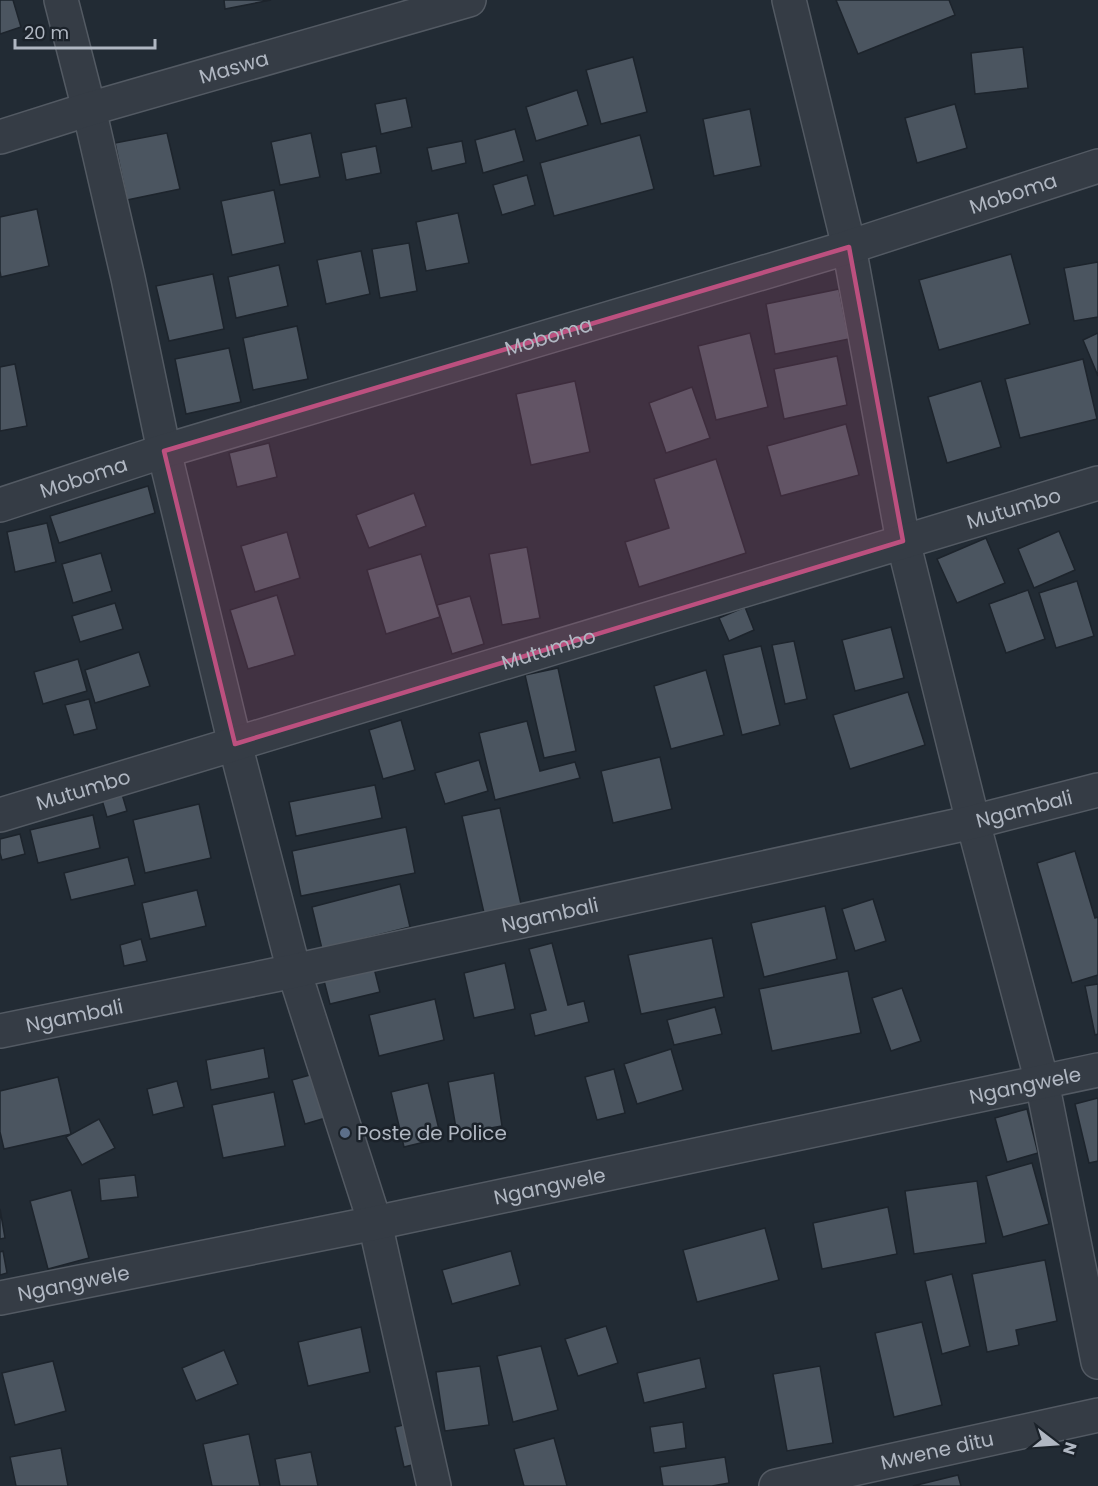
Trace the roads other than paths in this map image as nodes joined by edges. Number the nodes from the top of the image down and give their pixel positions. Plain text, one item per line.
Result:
1 (61, 0) edge
2 (469, 0) edge
3 (789, 0) edge
4 (89, 109) junction
5 (0, 137) edge
6 (1098, 166) edge
7 (849, 248) junction
8 (164, 451) junction
9 (1098, 483) edge
10 (0, 505) edge
11 (903, 541) junction
12 (235, 744) junction
13 (1098, 790) edge
14 (0, 815) edge
15 (973, 822) junction
16 (294, 971) junction
17 (0, 1031) edge
18 (1098, 1070) edge
19 (1042, 1082) junction
20 (375, 1223) junction
21 (0, 1298) edge
22 (1098, 1362) edge
23 (1098, 1415) edge
24 (434, 1486) edge
25 (776, 1486) edge

1 - 4 street
2 - 4 street, Maswa
3 - 7 street
4 - 5 street, Maswa
4 - 8 street
6 - 7 street, Moboma
7 - 8 street, Moboma
7 - 11 street
8 - 10 street, Moboma
8 - 12 street
9 - 11 street, Mutumbo
11 - 12 street, Mutumbo
11 - 15 street
12 - 14 street, Mutumbo
12 - 16 street
13 - 15 street, Ngambali
15 - 16 street, Ngambali
15 - 19 street
16 - 17 street, Ngambali
16 - 20 street
18 - 19 street, Ngangwele
19 - 20 street, Ngangwele
19 - 22 street
20 - 21 street, Ngangwele
20 - 24 street
23 - 25 street, Mwene ditu

